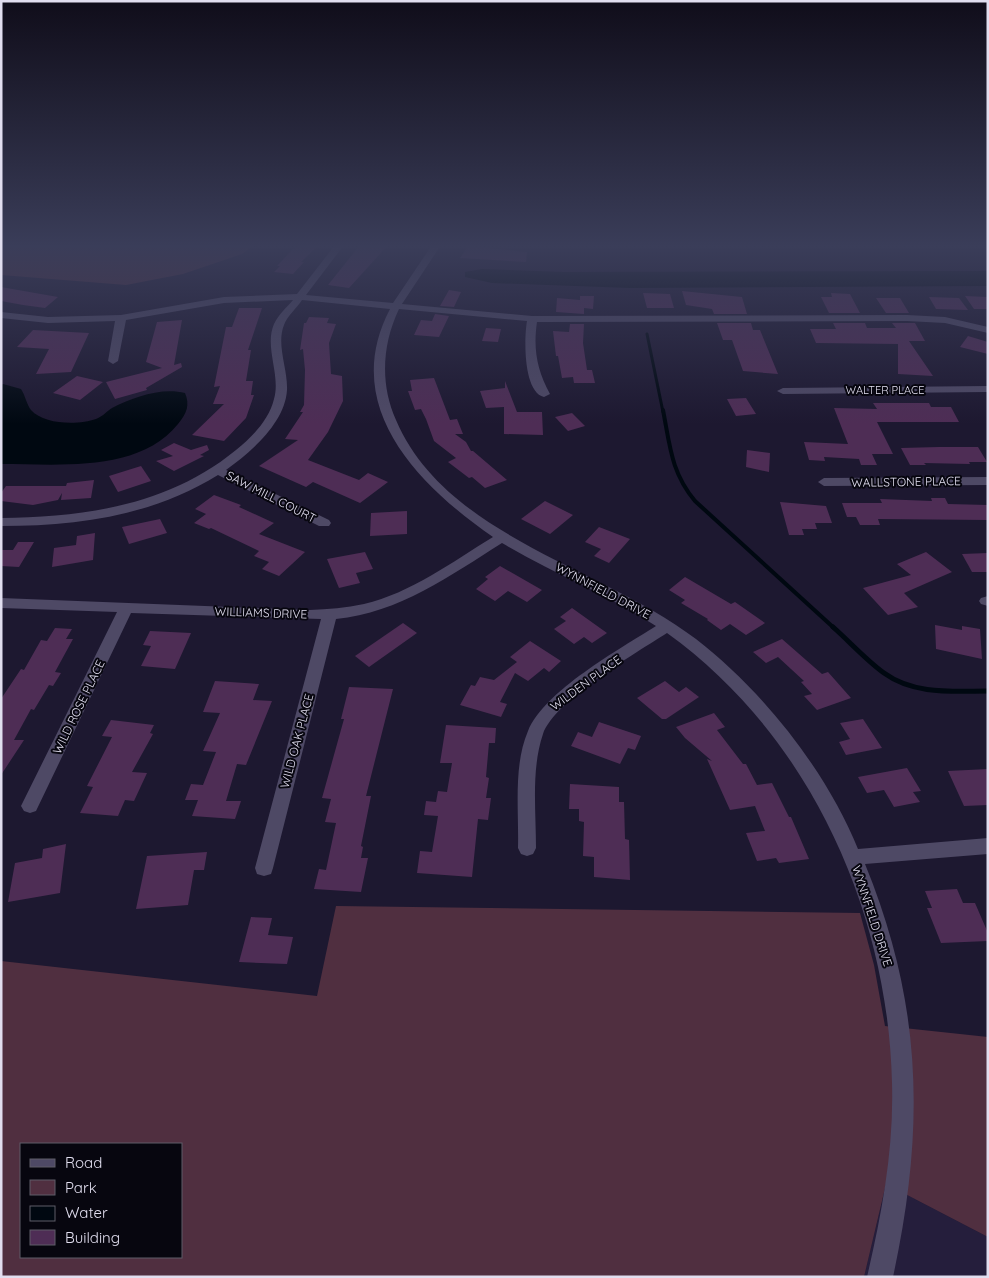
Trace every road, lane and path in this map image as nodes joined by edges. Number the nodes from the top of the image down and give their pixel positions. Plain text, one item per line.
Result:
1 (197, 305) edge
2 (293, 305) edge
3 (370, 305) edge
4 (395, 307) junction
5 (1, 315) edge
6 (120, 318) junction
7 (532, 319) junction
8 (988, 330) edge
9 (114, 361) dead end
10 (988, 389) edge
11 (783, 391) dead end
12 (544, 394) dead end
13 (219, 470) junction
14 (988, 481) edge
15 (824, 482) dead end
16 (1, 522) edge
17 (324, 523) dead end
18 (502, 537) junction
19 (1, 602) edge
20 (127, 608) junction
21 (330, 614) junction
22 (667, 626) junction
23 (30, 806) dead end
24 (988, 846) edge
25 (527, 848) dead end
26 (853, 857) junction
27 (264, 868) dead end
28 (880, 1277) edge

1 - 6 street
2 - 13 street
3 - 4 street
4 - 7 street
4 - 18 street, WYNNFIELD DRIVE
5 - 6 street
6 - 9 street
7 - 8 street
7 - 12 street
10 - 11 street, WALTER PLACE
13 - 16 street
13 - 17 street, SAW MILL COURT
14 - 15 street, WALLSTONE PLACE
18 - 21 street, WILLIAMS DRIVE
18 - 22 street, WYNNFIELD DRIVE
19 - 20 street, WILLIAMS DRIVE
20 - 21 street, WILLIAMS DRIVE
20 - 23 street, WILD ROSE PLACE
21 - 27 street, WILD OAK PLACE
22 - 25 street, WILDEN PLACE
22 - 26 street, WYNNFIELD DRIVE
24 - 26 street
26 - 28 street, WYNNFIELD DRIVE

